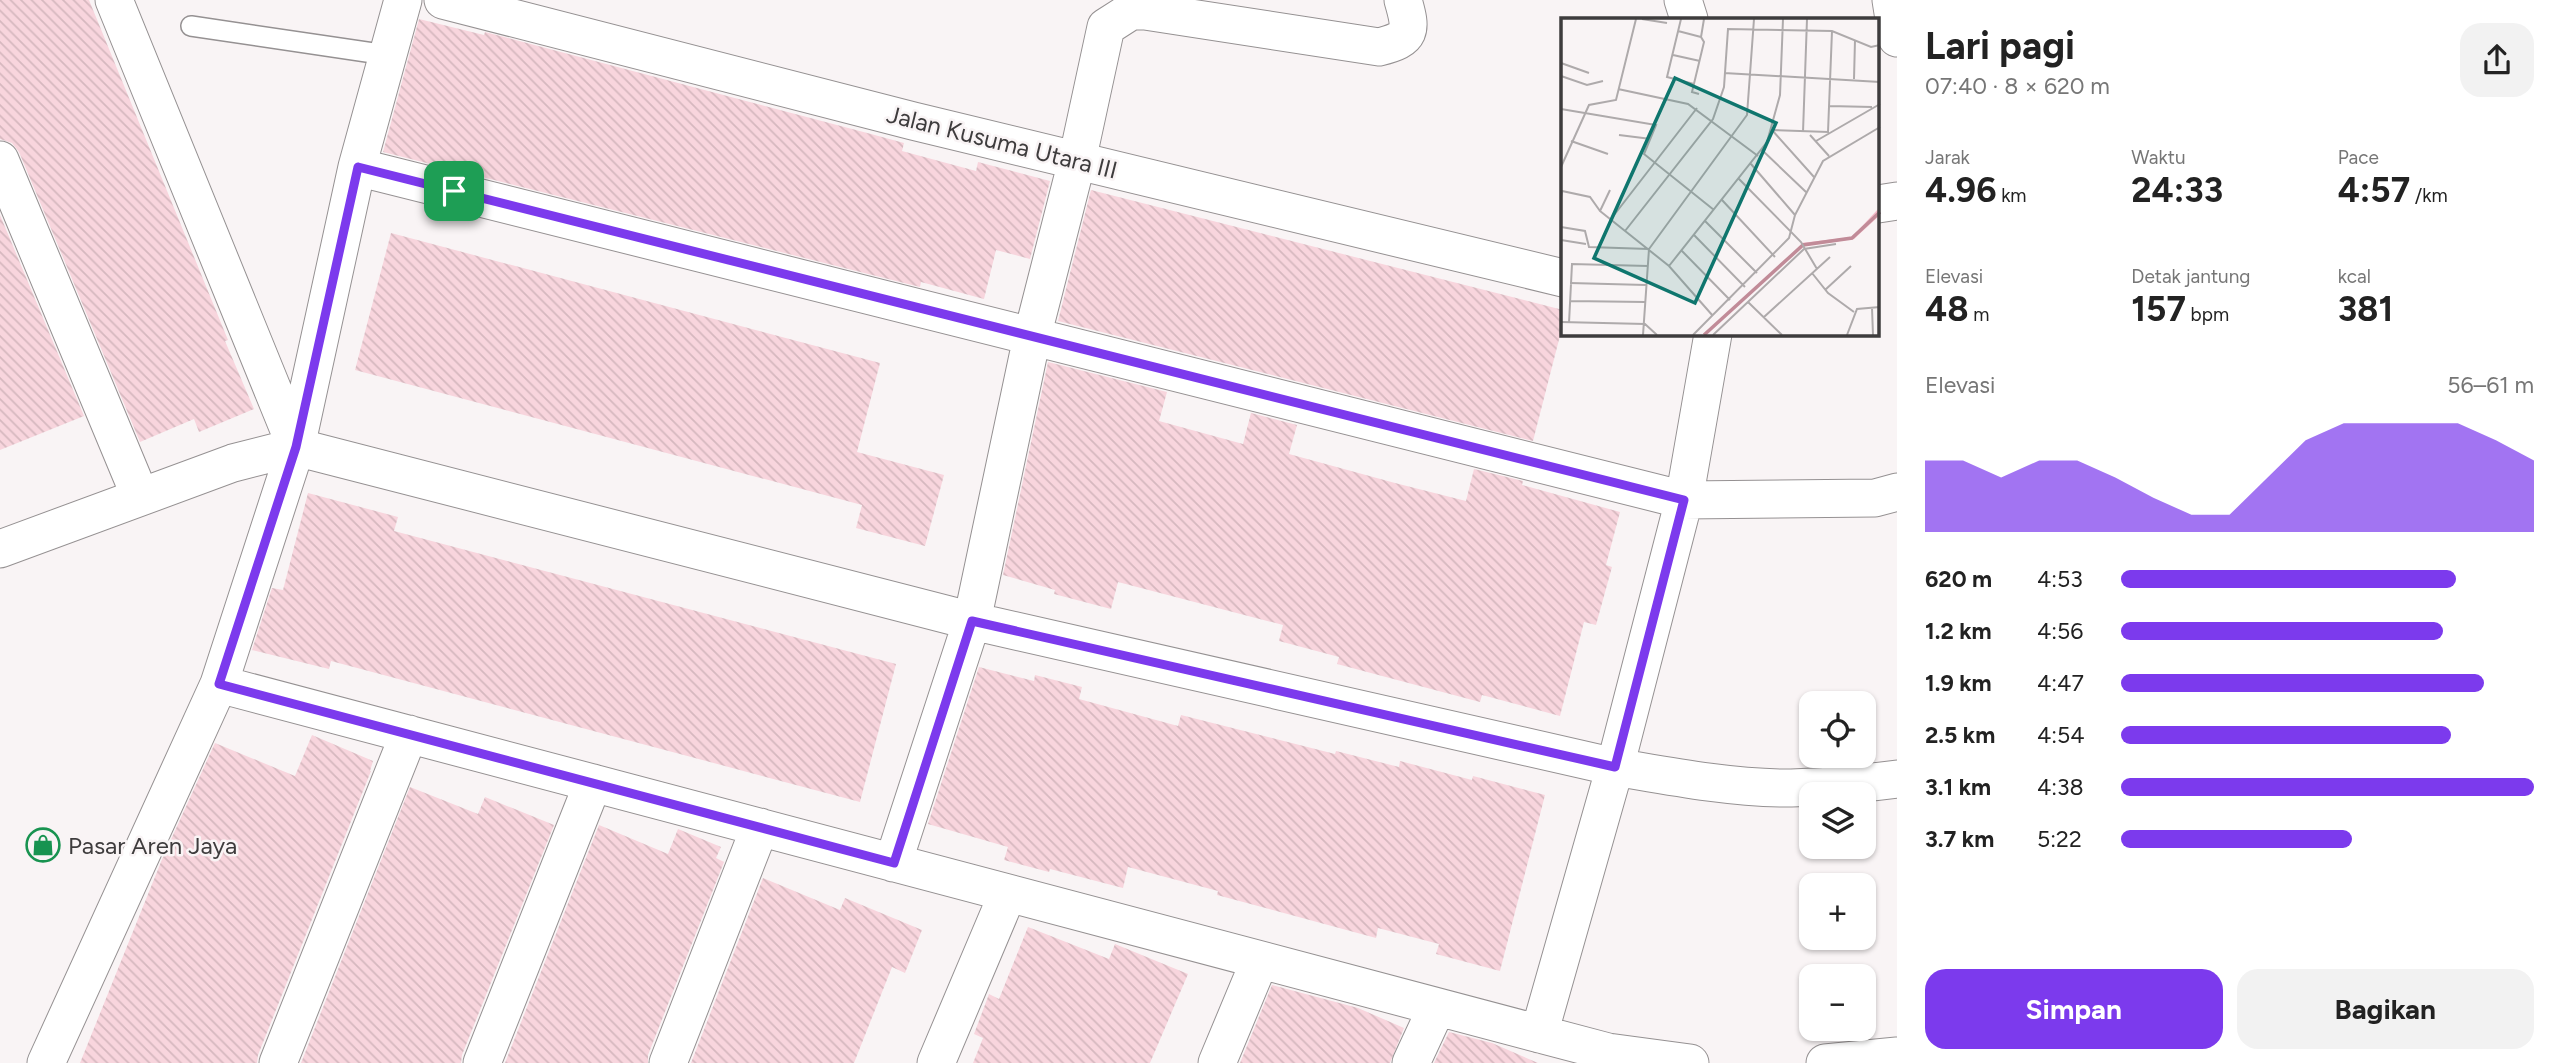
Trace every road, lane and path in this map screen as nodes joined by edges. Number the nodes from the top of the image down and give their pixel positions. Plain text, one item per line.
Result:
1 (114, 0) edge
2 (403, 0) edge
3 (443, 0) edge
4 (1403, 0) edge
5 (1683, 0) edge
6 (1891, 0) edge
7 (1260, 14) edge
8 (1689, 18) edge
9 (191, 26) dead end
10 (1897, 38) edge
11 (387, 55) junction
12 (0, 160) edge
13 (1077, 161) junction
14 (358, 167) junction
15 (1561, 278) edge
16 (1713, 336) edge
17 (1032, 337) junction
18 (296, 447) junction
19 (1897, 492) edge
20 (140, 496) junction
21 (1684, 500) junction
22 (0, 549) edge
23 (972, 621) junction
24 (219, 684) junction
25 (409, 734) junction
26 (1615, 767) junction
27 (1897, 779) edge
28 (593, 783) junction
29 (760, 827) junction
30 (894, 863) junction
31 (1008, 893) junction
32 (1260, 960) junction
33 (1437, 1007) junction
34 (1539, 1034) junction
35 (1897, 1056) edge
36 (1606, 1058) edge
37 (46, 1063) edge
38 (278, 1063) edge
39 (482, 1063) edge
40 (668, 1063) edge
41 (936, 1063) edge
42 (1217, 1063) edge
43 (1411, 1063) edge
44 (1690, 1063) edge
45 (1825, 1063) edge

1 - 18 street
2 - 11 street
3 - 13 street, Jalan Kusuma Utara III
4 - 7 street
5 - 8 street
6 - 10 street
7 - 13 street
9 - 11 lane
11 - 14 street
12 - 20 street
13 - 15 street, Jalan Kusuma Utara III
13 - 17 street
14 - 17 street
14 - 18 street
16 - 21 street
17 - 21 street
17 - 23 street
18 - 20 street
18 - 23 street
18 - 24 street
19 - 21 street
20 - 22 street
21 - 26 street
23 - 26 street
23 - 30 street
24 - 25 street
24 - 37 street
25 - 28 street
25 - 38 street
26 - 27 street
26 - 34 street
28 - 29 street
28 - 39 street
29 - 30 street
29 - 40 street
30 - 31 street
31 - 32 street
31 - 41 street
32 - 33 street
32 - 42 street
33 - 34 street
33 - 43 street
34 - 36 street
35 - 45 street
36 - 44 street

